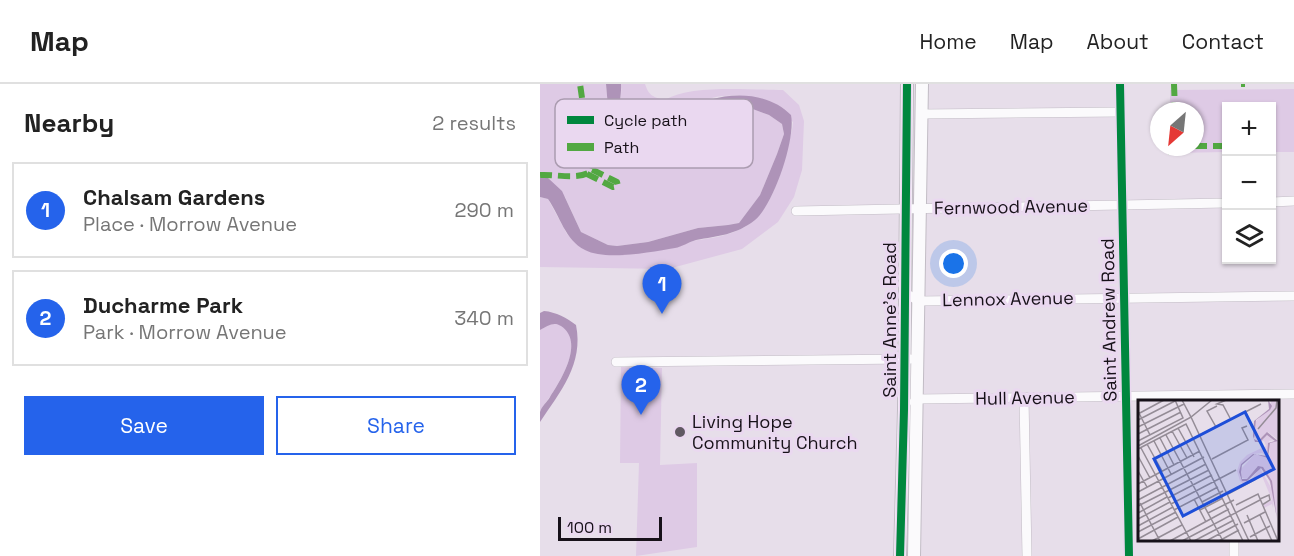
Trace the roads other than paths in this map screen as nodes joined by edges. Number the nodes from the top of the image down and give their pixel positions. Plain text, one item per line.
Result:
1 (907, 84) edge
2 (922, 84) edge
3 (1120, 84) edge
4 (1121, 112) junction
5 (922, 114) junction
6 (1294, 201) edge
7 (1222, 202) edge
8 (1276, 202) edge
9 (1122, 205) junction
10 (906, 209) junction
11 (919, 209) junction
12 (796, 211) dead end
13 (905, 293) junction
14 (1294, 296) edge
15 (1124, 298) junction
16 (919, 301) junction
17 (918, 358) junction
18 (904, 359) junction
19 (616, 362) dead end
20 (1294, 394) edge
21 (1126, 396) junction
22 (1024, 398) junction
23 (1232, 398) edge
24 (917, 399) junction
25 (904, 410) junction
26 (903, 459) junction
27 (916, 469) junction
28 (900, 556) edge
29 (915, 556) edge
30 (1027, 556) edge
31 (1129, 556) edge

1 - 10 main road, Saint Anne's Road
2 - 5 main road, Saint Anne's Road
3 - 4 street, Saint Andrew Road
4 - 5 street
4 - 9 street, Saint Andrew Road
5 - 11 main road, Saint Anne's Road
6 - 8 street
7 - 9 street, Fernwood Avenue
9 - 11 street, Fernwood Avenue
9 - 15 street, Saint Andrew Road
10 - 11 street, Fernwood Avenue
10 - 12 street, Fernwood Avenue
10 - 13 main road, Saint Anne's Road
11 - 16 main road, Saint Anne's Road
13 - 16 street, Lennox Avenue
13 - 18 main road, Saint Anne's Road
14 - 15 street, Lennox Avenue
15 - 16 street, Lennox Avenue
15 - 21 street, Saint Andrew Road
16 - 17 main road, Saint Anne's Road
17 - 18 street
17 - 24 main road, Saint Anne's Road
18 - 19 street
18 - 25 main road, Saint Anne's Road
20 - 23 street, Hull Avenue
21 - 22 street, Hull Avenue
21 - 23 street, Hull Avenue
21 - 31 street, Saint Andrew Road
22 - 24 street, Hull Avenue
22 - 30 street
24 - 25 street
24 - 27 main road, Saint Anne's Road
25 - 26 main road, Saint Anne's Road
26 - 27 main road
26 - 28 main road, Saint Anne's Road
27 - 29 main road, Saint Anne's Road

